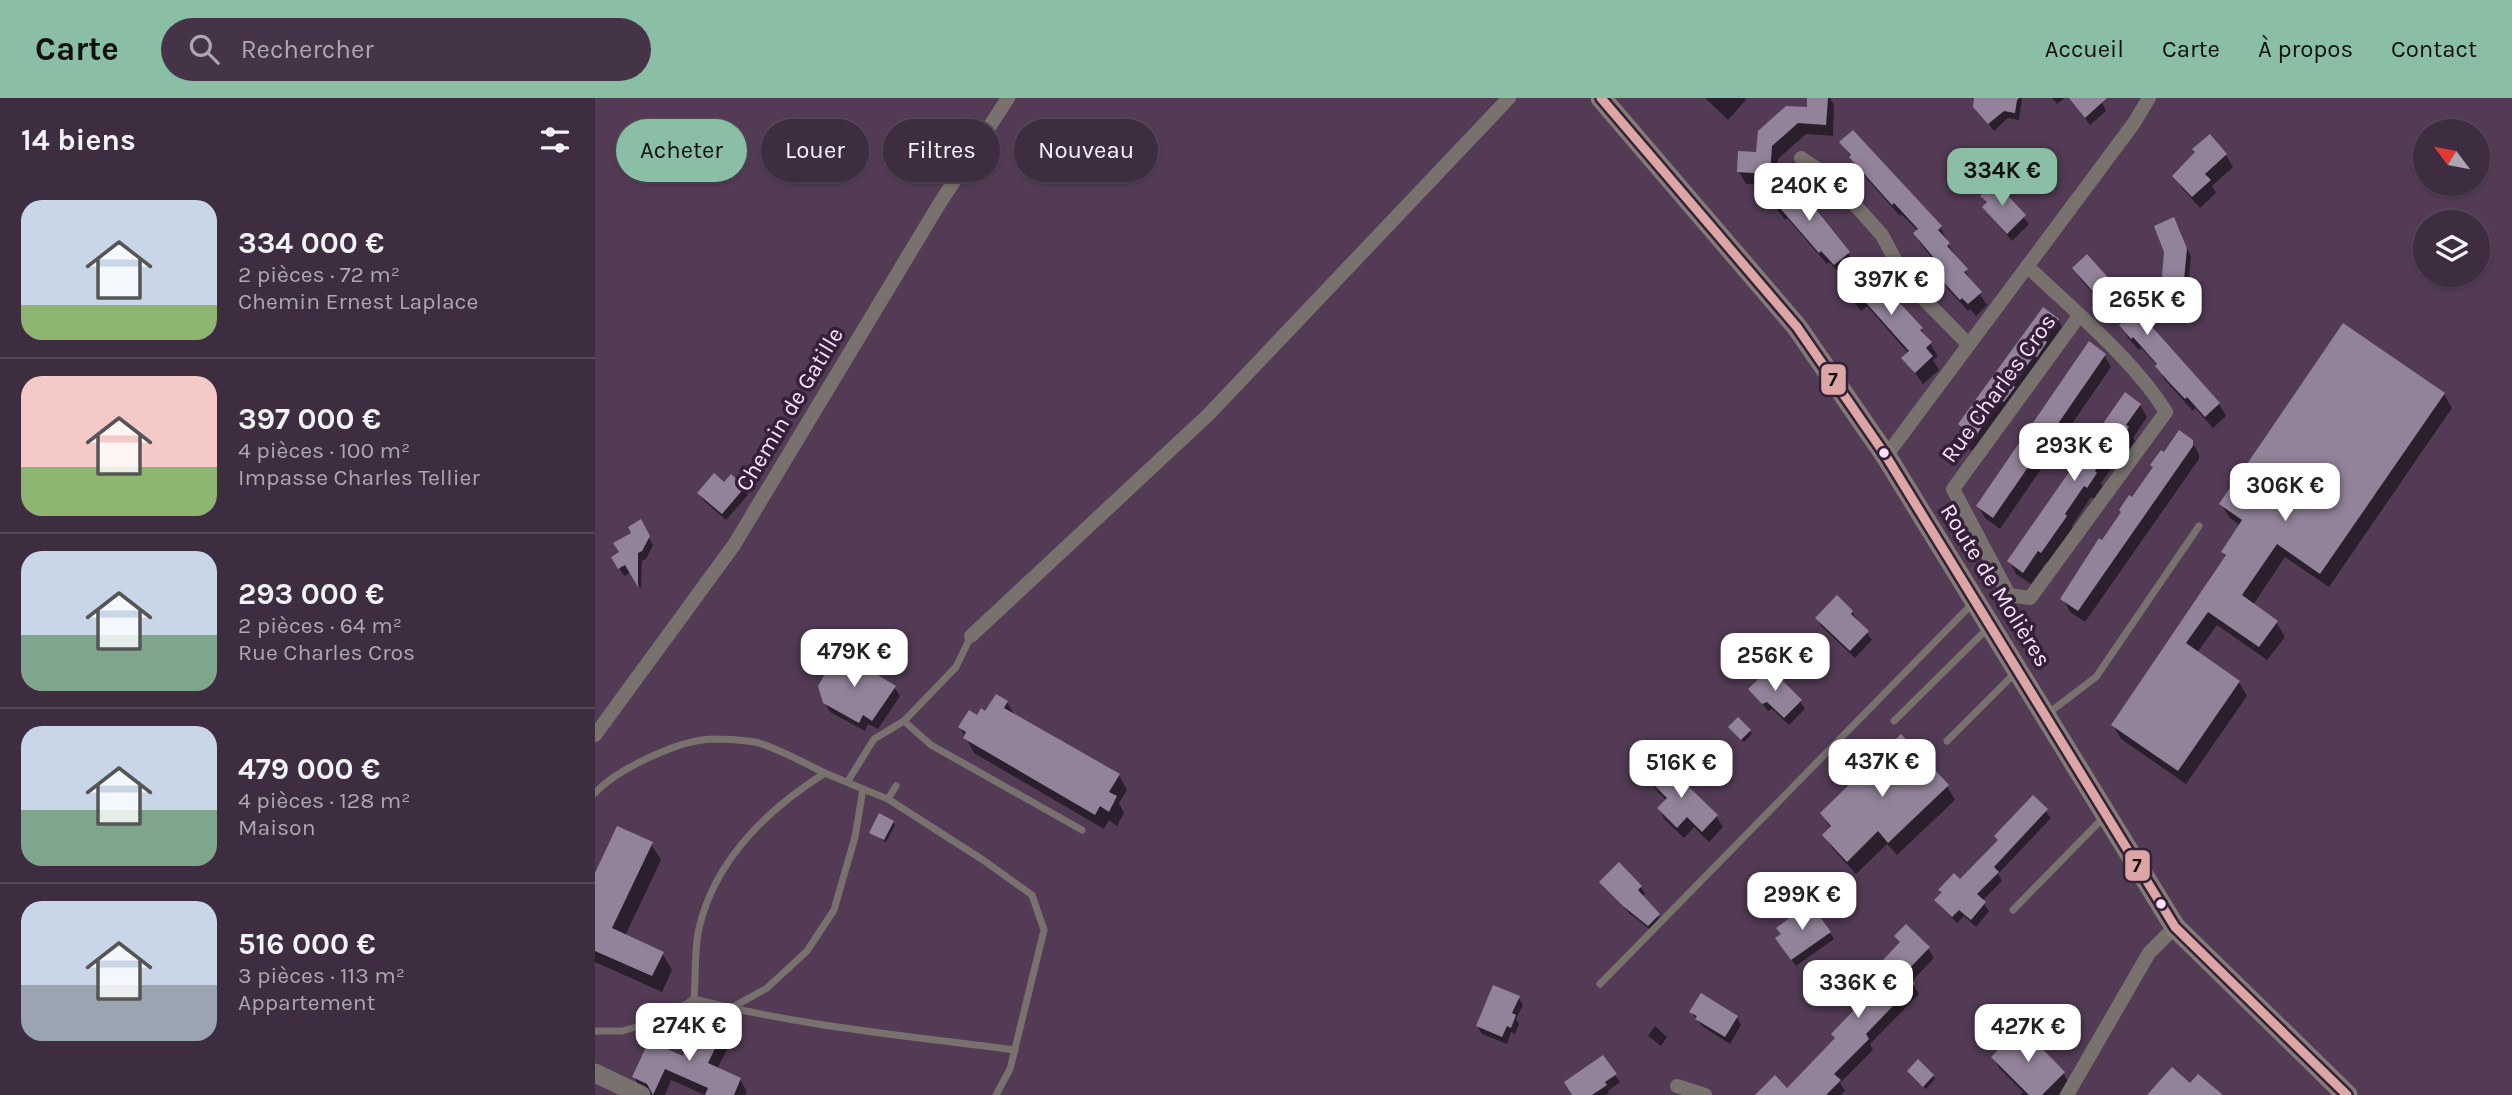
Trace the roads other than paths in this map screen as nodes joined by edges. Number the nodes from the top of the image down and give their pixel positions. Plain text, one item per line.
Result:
1 (1008, 98) edge
2 (1509, 98) edge
3 (1601, 98) edge
4 (2149, 98) edge
5 (1801, 158) dead end
6 (2027, 266) junction
7 (2079, 316) junction
8 (1968, 344) junction
9 (1886, 456) junction
10 (2199, 526) dead end
11 (1975, 601) junction
12 (1990, 626) junction
13 (971, 635) joint
14 (2017, 670) junction
15 (2045, 715) junction
16 (904, 721) junction
17 (1894, 721) dead end
18 (595, 735) edge
19 (1948, 741) dead end
20 (825, 772) junction
21 (848, 781) junction
22 (896, 786) dead end
23 (863, 789) junction
24 (595, 793) edge
25 (888, 799) junction
26 (2106, 814) junction
27 (1082, 830) dead end
28 (2013, 910) dead end
29 (2175, 927) junction
30 (1600, 984) dead end
31 (694, 999) junction
32 (731, 1008) junction
33 (595, 1031) edge
34 (1015, 1050) junction
35 (595, 1073) edge
36 (1677, 1086) dead end
37 (641, 1095) edge
38 (996, 1095) edge
39 (1705, 1095) edge
40 (2067, 1095) edge
41 (2347, 1095) edge

1 - 18 street, Chemin de Gatille
2 - 13 street
3 - 9 main road, Route de Molières
4 - 6 street
5 - 8 street
6 - 7 street, Rue Charles Cros
6 - 8 street
7 - 7 street, Rue Charles Cros
8 - 9 street
9 - 11 main road, Route de Molières
10 - 15 lane
11 - 12 main road, Route de Molières
11 - 30 lane
12 - 14 main road, Route de Molières
12 - 17 lane
13 - 16 lane
14 - 15 main road, Route de Molières
14 - 19 lane
15 - 26 main road, Route de Molières
16 - 21 lane
16 - 27 lane
20 - 21 lane
20 - 24 lane
20 - 31 lane
21 - 23 lane
22 - 25 lane
23 - 25 lane
23 - 32 lane
25 - 34 lane
26 - 28 lane
26 - 29 main road, Route de Molières
29 - 40 street
29 - 41 main road, Route de Molières
31 - 32 lane
31 - 33 lane
32 - 34 lane
34 - 38 lane
35 - 37 street
36 - 39 street

